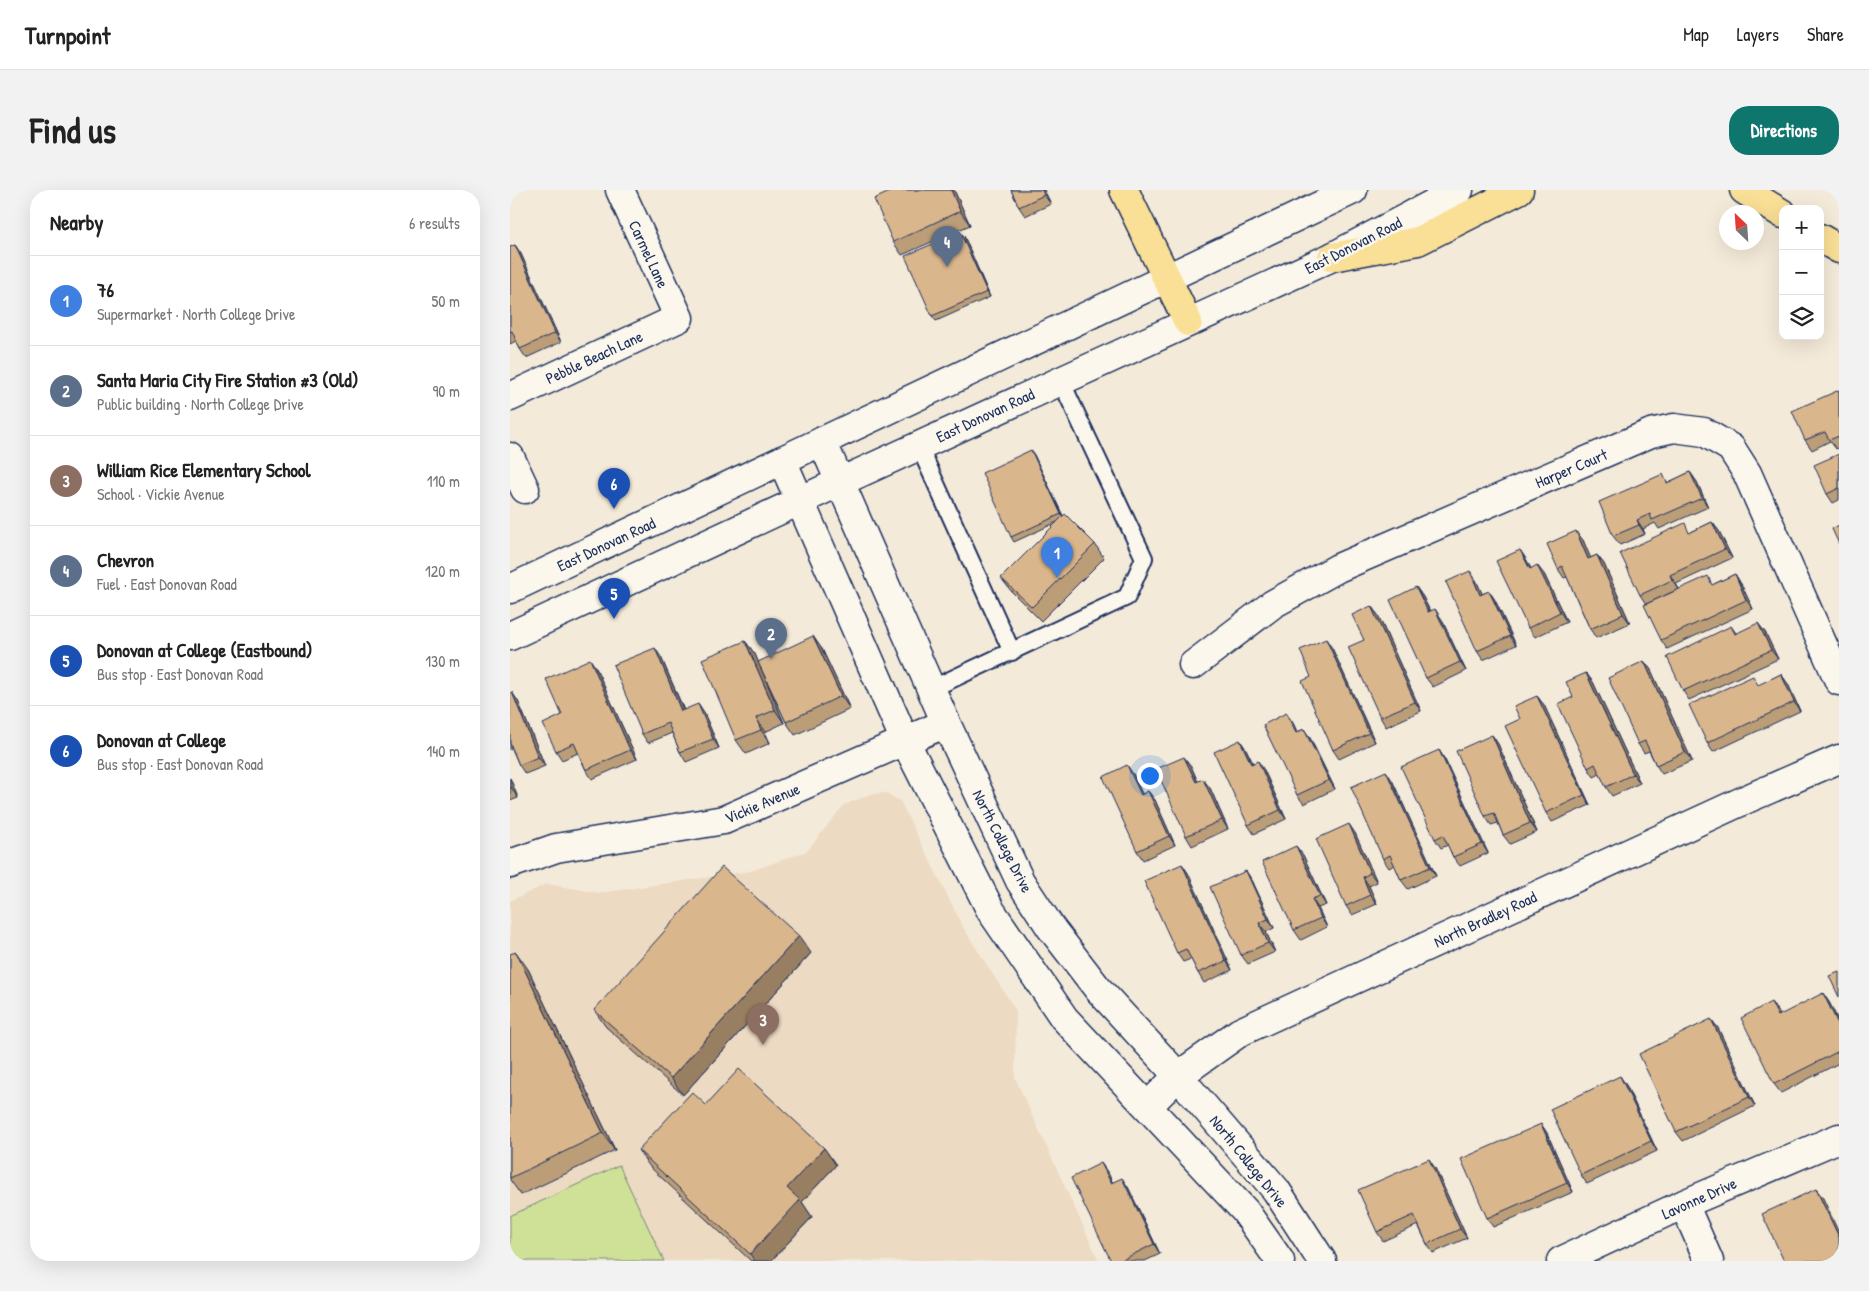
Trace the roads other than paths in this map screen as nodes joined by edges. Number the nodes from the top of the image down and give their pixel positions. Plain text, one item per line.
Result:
1 (620, 190) edge
2 (1124, 190) edge
3 (1353, 190) edge
4 (1459, 190) edge
5 (1519, 190) edge
6 (1744, 190) edge
7 (1779, 212) edge
8 (1824, 241) edge
9 (1839, 250) edge
10 (1332, 257) junction
11 (1167, 277) junction
12 (679, 318) joint
13 (1188, 322) junction
14 (1061, 380) junction
15 (510, 397) edge
16 (822, 441) junction
17 (919, 446) junction
18 (510, 457) edge
19 (782, 460) junction
20 (840, 482) junction
21 (525, 489) dead end
22 (800, 500) junction
23 (510, 589) edge
24 (510, 636) edge
25 (1012, 652) junction
26 (1193, 665) dead end
27 (1839, 681) edge
28 (931, 689) junction
29 (946, 724) junction
30 (905, 741) junction
31 (1839, 759) edge
32 (510, 864) edge
33 (1178, 1076) junction
34 (1148, 1106) junction
35 (1839, 1138) edge
36 (1684, 1204) junction
37 (1280, 1261) edge
38 (1322, 1261) edge
39 (1561, 1261) edge
40 (1709, 1261) edge

1 - 12 street, Carmel Lane
2 - 11 highway
3 - 11 street, East Donovan Road
4 - 10 street, East Donovan Road
5 - 10 highway
6 - 7 highway
8 - 9 highway
10 - 13 street, East Donovan Road
11 - 13 highway
11 - 16 street, East Donovan Road
12 - 15 street, Pebble Beach Lane
13 - 14 street, East Donovan Road
14 - 17 street, East Donovan Road
14 - 25 lane
16 - 19 street, East Donovan Road
16 - 20 street, North College Drive
17 - 20 street, East Donovan Road
17 - 25 lane
18 - 21 street
19 - 22 street
19 - 23 street, East Donovan Road
20 - 22 street, East Donovan Road
20 - 28 street, North College Drive
22 - 24 street, East Donovan Road
22 - 30 street
25 - 28 lane
26 - 27 street, Harper Court
28 - 29 street, North College Drive
29 - 30 street, Vickie Avenue
29 - 33 street, North College Drive
30 - 32 street, Vickie Avenue
30 - 34 street
31 - 33 street, North Bradley Road
33 - 34 street, North Bradley Road
33 - 38 street, North College Drive
34 - 37 street
35 - 36 street, Lavonne Drive
36 - 39 street, Lavonne Drive
36 - 40 street

